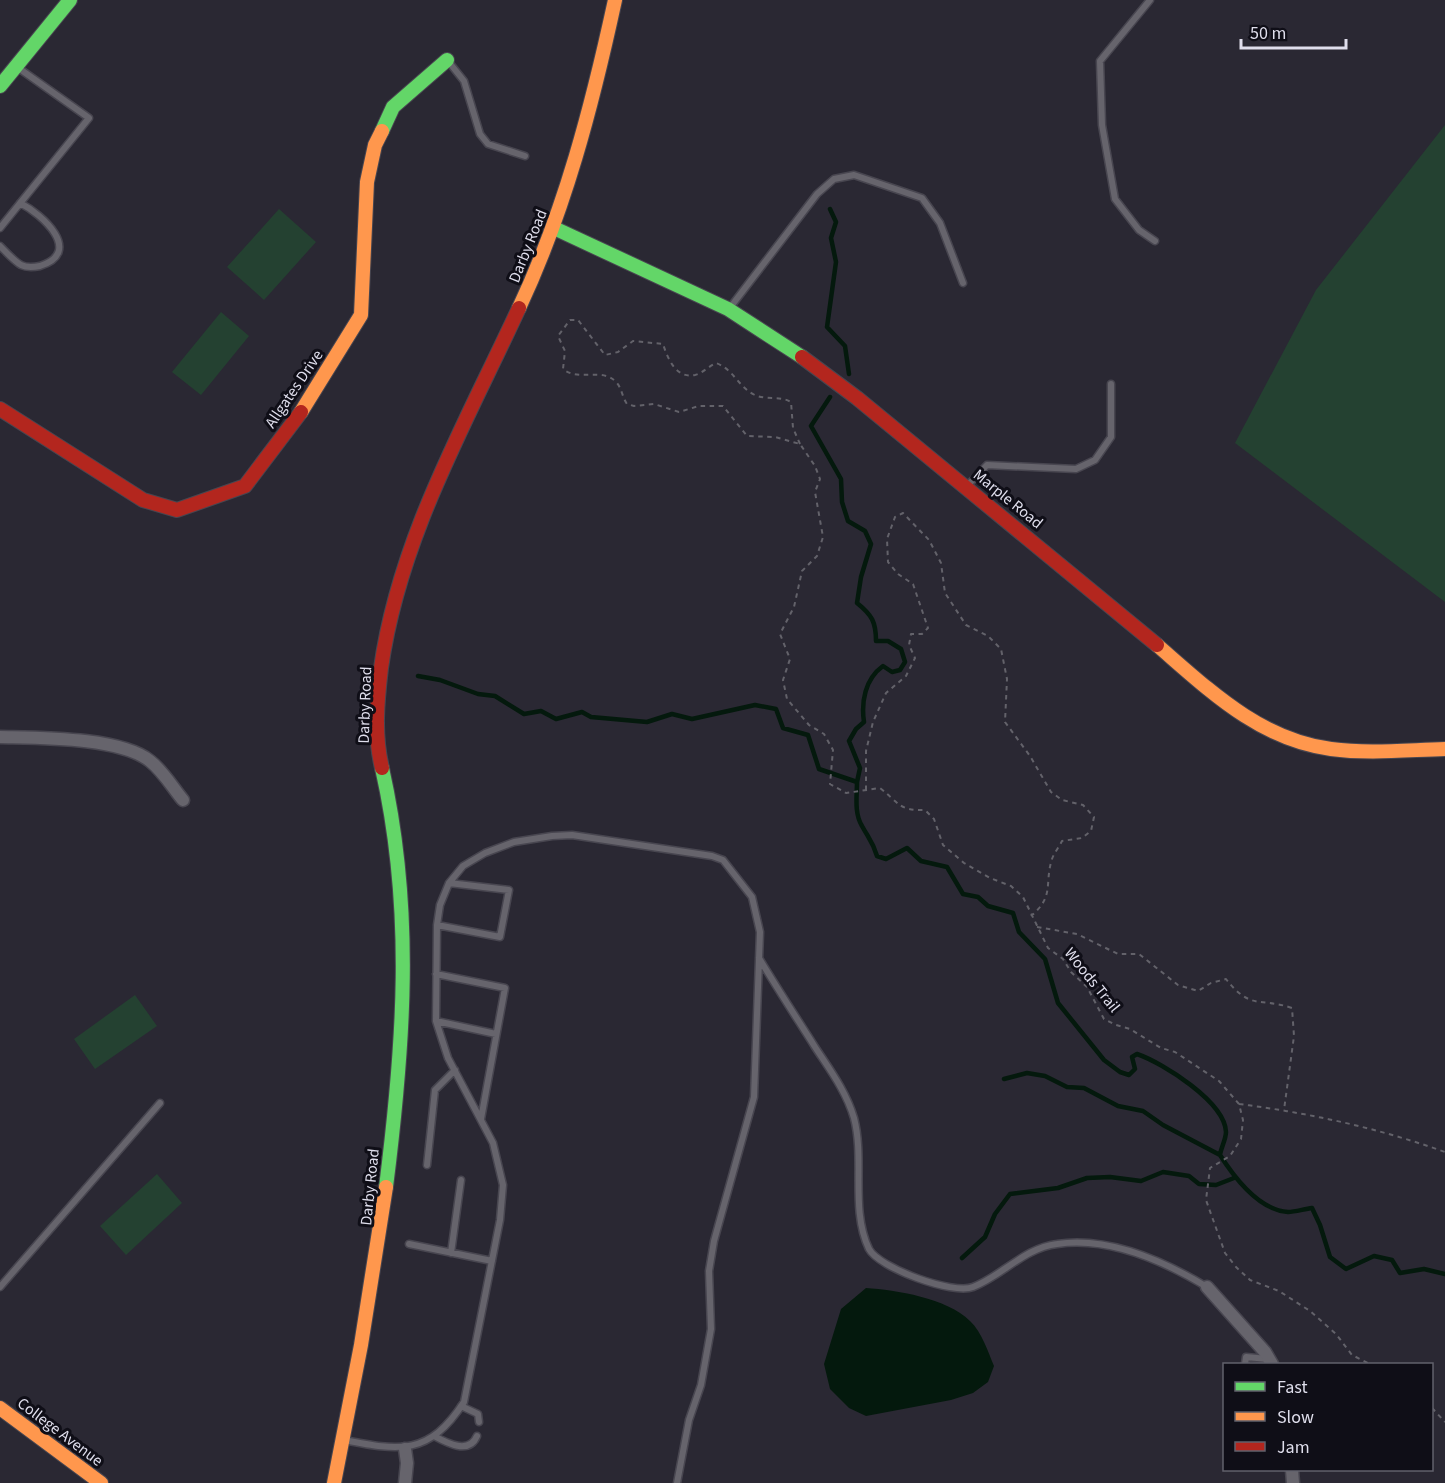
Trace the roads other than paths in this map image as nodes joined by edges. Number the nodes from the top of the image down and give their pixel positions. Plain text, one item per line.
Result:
1 (70, 0) edge
2 (615, 0) edge
3 (1149, 0) edge
4 (447, 60) joint
5 (16, 66) junction
6 (0, 86) edge
7 (525, 156) dead end
8 (20, 203) junction
9 (0, 228) edge
10 (554, 228) junction
11 (1155, 241) dead end
12 (0, 246) edge
13 (963, 283) dead end
14 (728, 309) junction
15 (1111, 384) dead end
16 (0, 409) edge
17 (966, 487) junction
18 (0, 737) edge
19 (1445, 749) edge
20 (183, 800) dead end
21 (449, 883) junction
22 (437, 925) junction
23 (759, 958) junction
24 (436, 974) junction
25 (436, 1021) junction
26 (496, 1034) junction
27 (455, 1070) junction
28 (160, 1103) dead end
29 (481, 1120) junction
30 (427, 1165) dead end
31 (462, 1180) dead end
32 (409, 1244) dead end
33 (452, 1253) junction
34 (492, 1262) junction
35 (0, 1287) edge
36 (1207, 1287) joint
37 (1270, 1362) edge
38 (1245, 1363) edge
39 (461, 1407) junction
40 (0, 1408) edge
41 (479, 1422) dead end
42 (434, 1436) junction
43 (477, 1436) dead end
44 (343, 1440) junction
45 (405, 1449) junction
46 (101, 1483) edge
47 (334, 1483) edge
48 (405, 1483) edge
49 (677, 1483) edge

1 - 5 street
2 - 10 street, Darby Road
3 - 11 lane
4 - 7 lane
4 - 16 street, Allgates Drive
5 - 6 street
5 - 8 lane
8 - 9 lane
8 - 12 lane
10 - 14 street, Marple Road
10 - 44 street, Darby Road
13 - 14 lane
14 - 17 street, Marple Road
15 - 17 lane
17 - 19 street, Marple Road
18 - 20 street
21 - 22 lane
21 - 22 lane
21 - 23 lane
22 - 24 lane
23 - 36 lane
23 - 49 lane
24 - 25 lane
24 - 26 lane
25 - 26 lane
25 - 27 lane
26 - 29 lane
27 - 29 lane
27 - 30 lane
28 - 35 lane
29 - 34 lane
31 - 33 lane
32 - 33 lane
33 - 34 lane
34 - 39 lane
36 - 37 street
37 - 38 lane
39 - 41 lane
39 - 42 lane
40 - 46 street, College Avenue
42 - 43 lane
42 - 45 lane
44 - 45 lane
44 - 47 street, Darby Road
45 - 48 street

